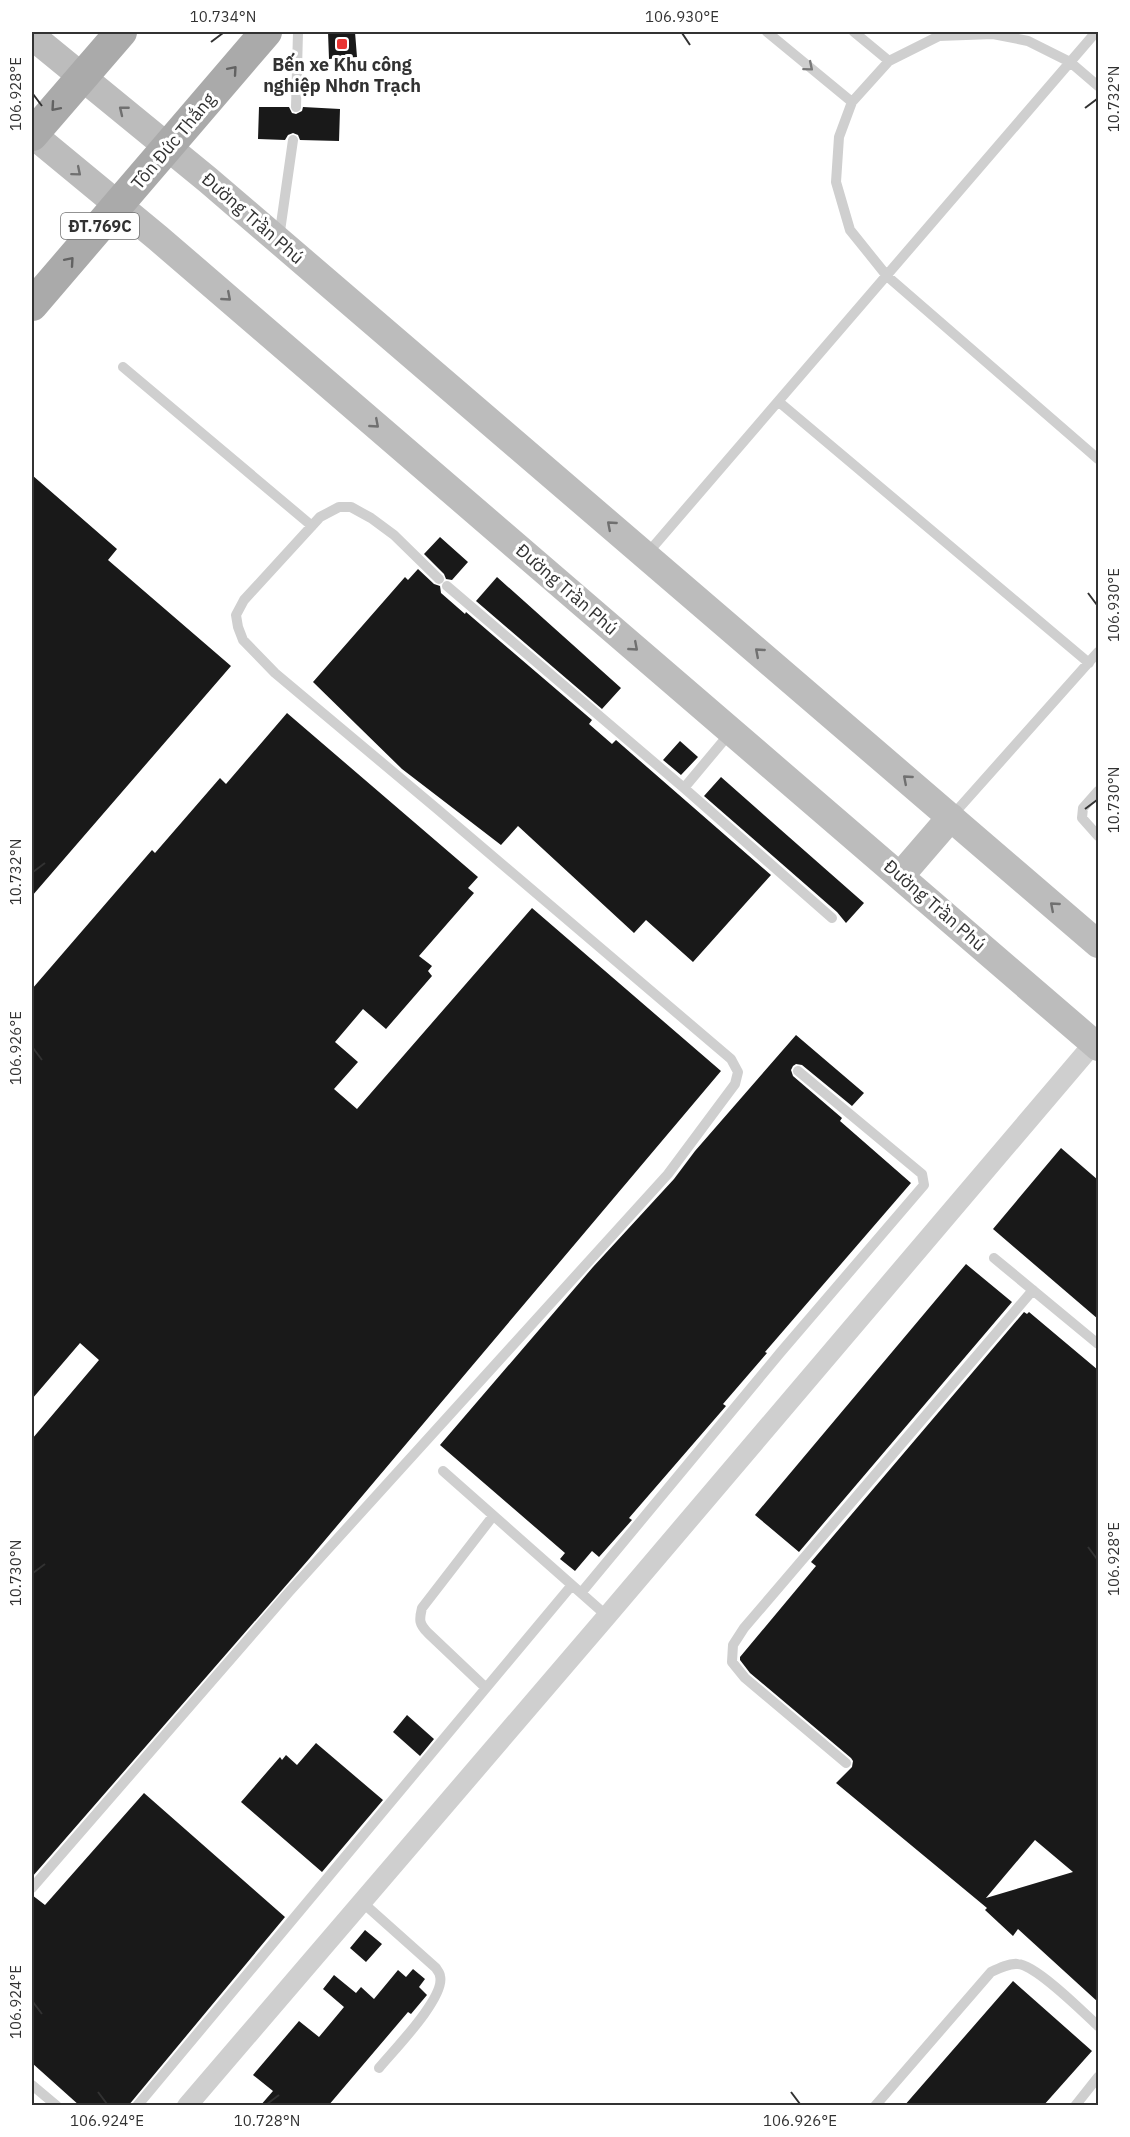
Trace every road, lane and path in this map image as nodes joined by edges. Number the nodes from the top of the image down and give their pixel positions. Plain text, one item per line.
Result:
1 (121, 32) edge
2 (266, 32) edge
3 (298, 32) edge
4 (767, 32) edge
5 (854, 32) edge
6 (1096, 32) edge
7 (32, 36) edge
8 (889, 61) junction
9 (1070, 62) junction
10 (82, 76) junction
11 (1098, 86) edge
12 (852, 102) junction
13 (296, 107) dead end
14 (32, 135) edge
15 (293, 140) dead end
16 (169, 147) junction
17 (118, 205) junction
18 (279, 240) junction
19 (887, 276) junction
20 (32, 305) edge
21 (123, 367) dead end
22 (779, 402) junction
23 (1098, 459) edge
24 (312, 526) junction
25 (646, 555) junction
26 (1098, 652) edge
27 (1089, 663) junction
28 (732, 731) junction
29 (684, 788) junction
30 (1098, 791) edge
31 (951, 817) junction
32 (1098, 836) edge
33 (901, 875) junction
34 (832, 918) dead end
35 (1098, 944) edge
36 (1097, 1043) edge
37 (798, 1071) dead end
38 (994, 1258) dead end
39 (1032, 1290) junction
40 (1098, 1344) edge
41 (443, 1472) dead end
42 (493, 1516) junction
43 (572, 1585) junction
44 (581, 1593) junction
45 (607, 1616) junction
46 (486, 1688) junction
47 (846, 1763) dead end
48 (32, 1888) edge
49 (362, 1902) junction
50 (1098, 2026) edge
51 (380, 2068) dead end
52 (1098, 2078) edge
53 (32, 2085) edge
54 (57, 2106) edge
55 (136, 2106) edge
56 (187, 2106) edge
57 (875, 2106) edge
58 (1075, 2106) edge

1 - 10 main road
16 -> 2 main road, Tôn Đức Thắng / ĐT.769C
3 - 13 lane
4 -> 12 lane
5 - 8 lane
6 - 9 lane
7 - 10 main road, Đường Trần Phú
8 - 9 lane
8 - 12 lane
9 - 11 lane
9 - 19 lane
10 -> 14 main road
16 -> 10 main road, Đường Trần Phú
12 - 19 lane
14 -> 17 main road, Đường Trần Phú
15 - 18 lane
16 - 17 main road, Tôn Đức Thắng / ĐT.769C
16 - 18 main road, Đường Trần Phú
20 -> 17 main road, Tôn Đức Thắng / ĐT.769C
17 -> 28 main road, Đường Trần Phú
25 -> 18 main road, Đường Trần Phú
19 - 22 lane
19 - 23 lane
21 - 24 lane
22 - 25 lane
22 - 27 lane
24 - 29 lane
24 - 48 lane
31 -> 25 main road, Đường Trần Phú
26 - 27 lane
27 - 31 lane
28 - 29 lane
28 - 33 main road, Đường Trần Phú
29 - 34 lane
30 - 32 lane
31 - 33 main road
35 -> 31 main road, Đường Trần Phú
33 - 36 main road, Đường Trần Phú
36 - 45 street
37 - 44 lane
38 - 39 lane
39 - 40 lane
39 - 47 lane
41 - 42 lane
42 - 43 lane
42 - 46 lane
43 - 44 lane
43 - 46 lane
44 - 45 lane
45 - 49 street
46 - 55 lane
49 - 51 lane
49 - 56 street
50 - 57 lane
52 - 58 lane
53 - 54 lane

